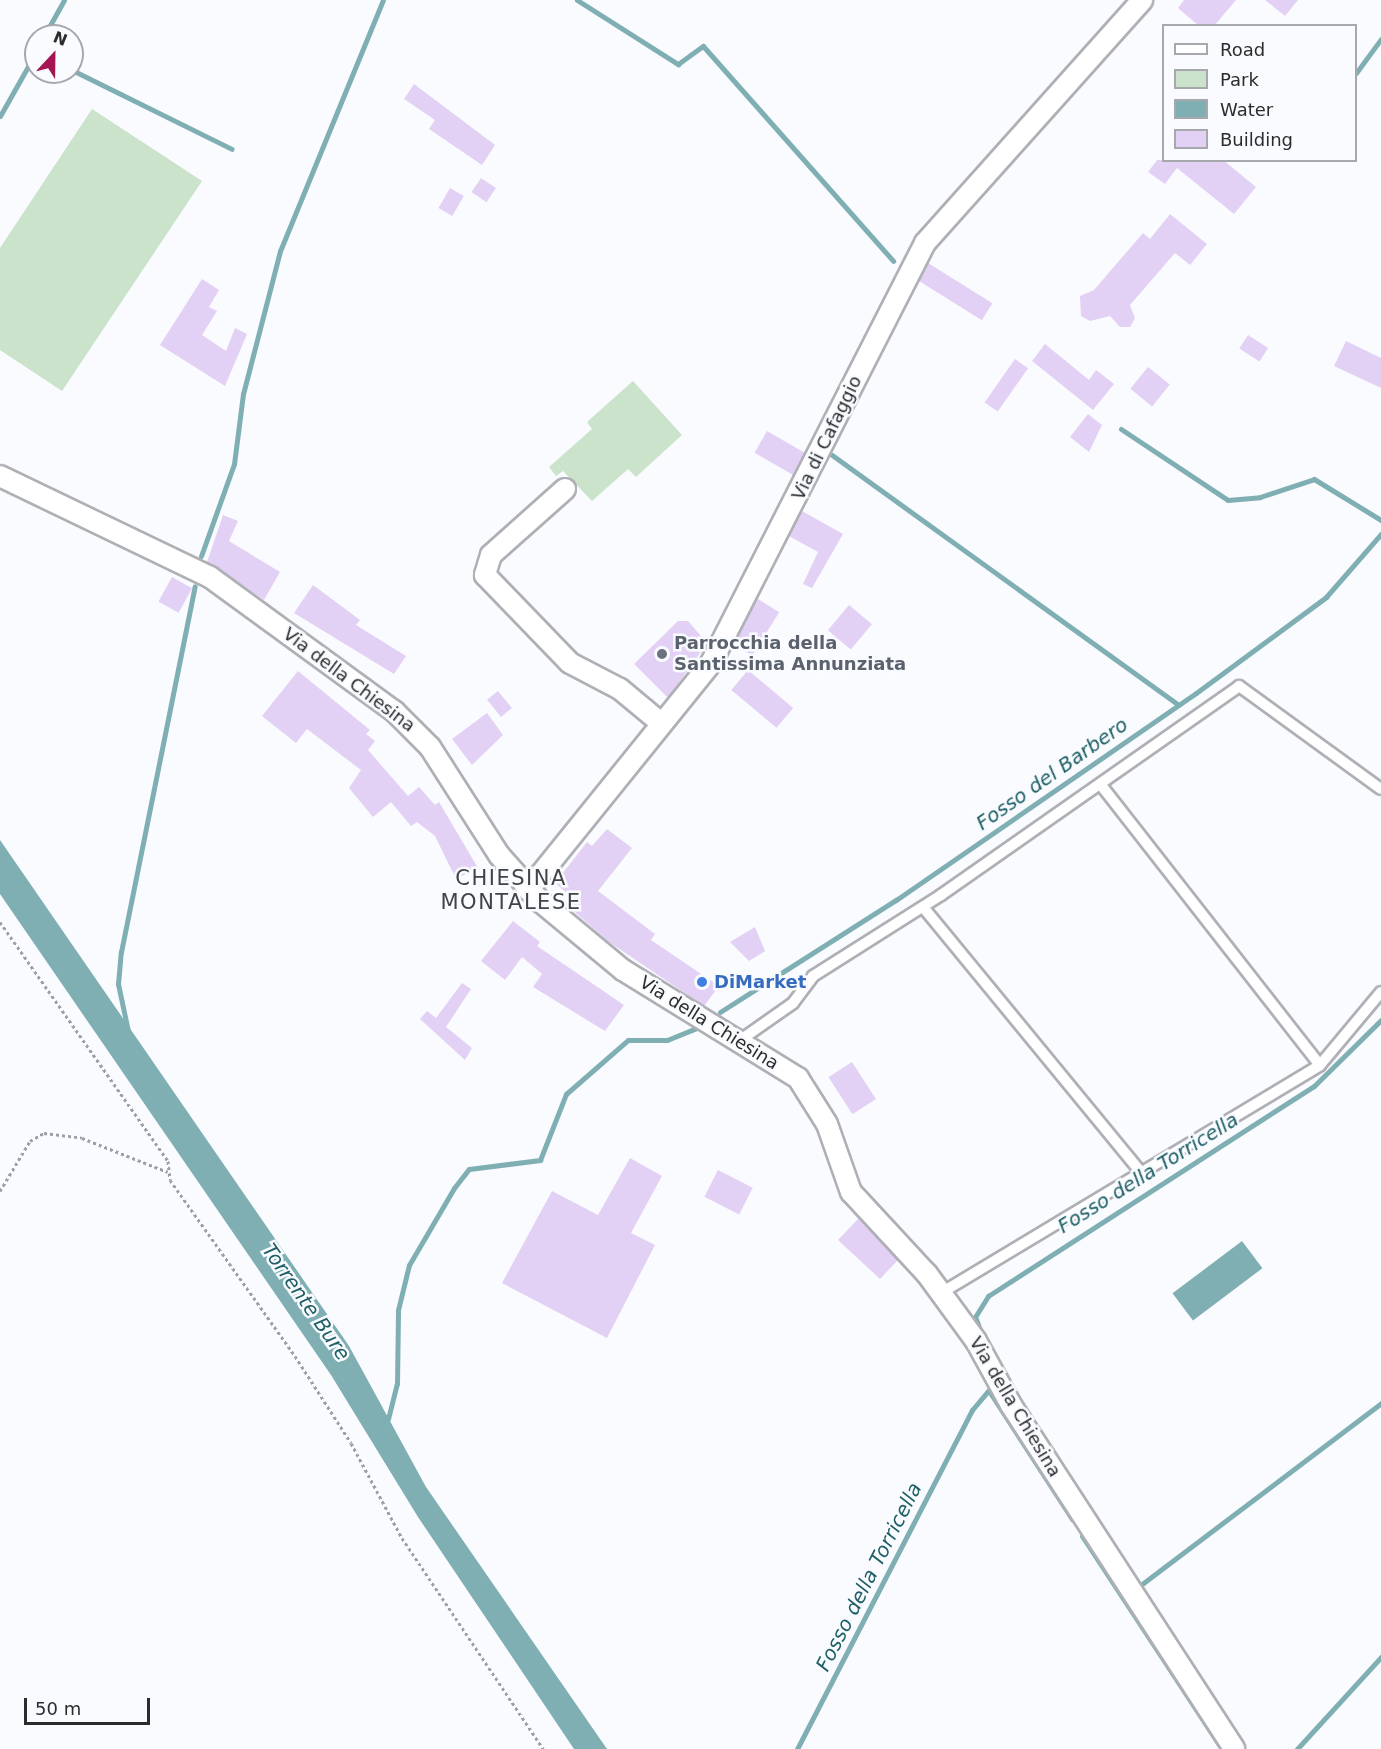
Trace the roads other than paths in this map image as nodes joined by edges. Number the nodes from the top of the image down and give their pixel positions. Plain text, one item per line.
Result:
1 (1142, 0) edge
2 (0, 476) edge
3 (565, 489) dead end
4 (661, 723) junction
5 (1101, 785) junction
6 (1381, 789) edge
7 (528, 890) junction
8 (922, 906) junction
9 (1381, 992) edge
10 (739, 1041) junction
11 (1320, 1065) junction
12 (1141, 1172) junction
13 (941, 1293) junction
14 (1234, 1749) edge

1 - 4 street, Via di Cafaggio
2 - 7 street, Via della Chiesina
3 - 4 street
4 - 7 street, Via di Cafaggio
5 - 6 lane
5 - 8 lane
5 - 11 lane
7 - 10 street, Via della Chiesina
8 - 10 lane
8 - 12 lane
9 - 11 lane
10 - 13 street, Via della Chiesina
11 - 12 lane
12 - 13 lane
13 - 14 street, Via della Chiesina

